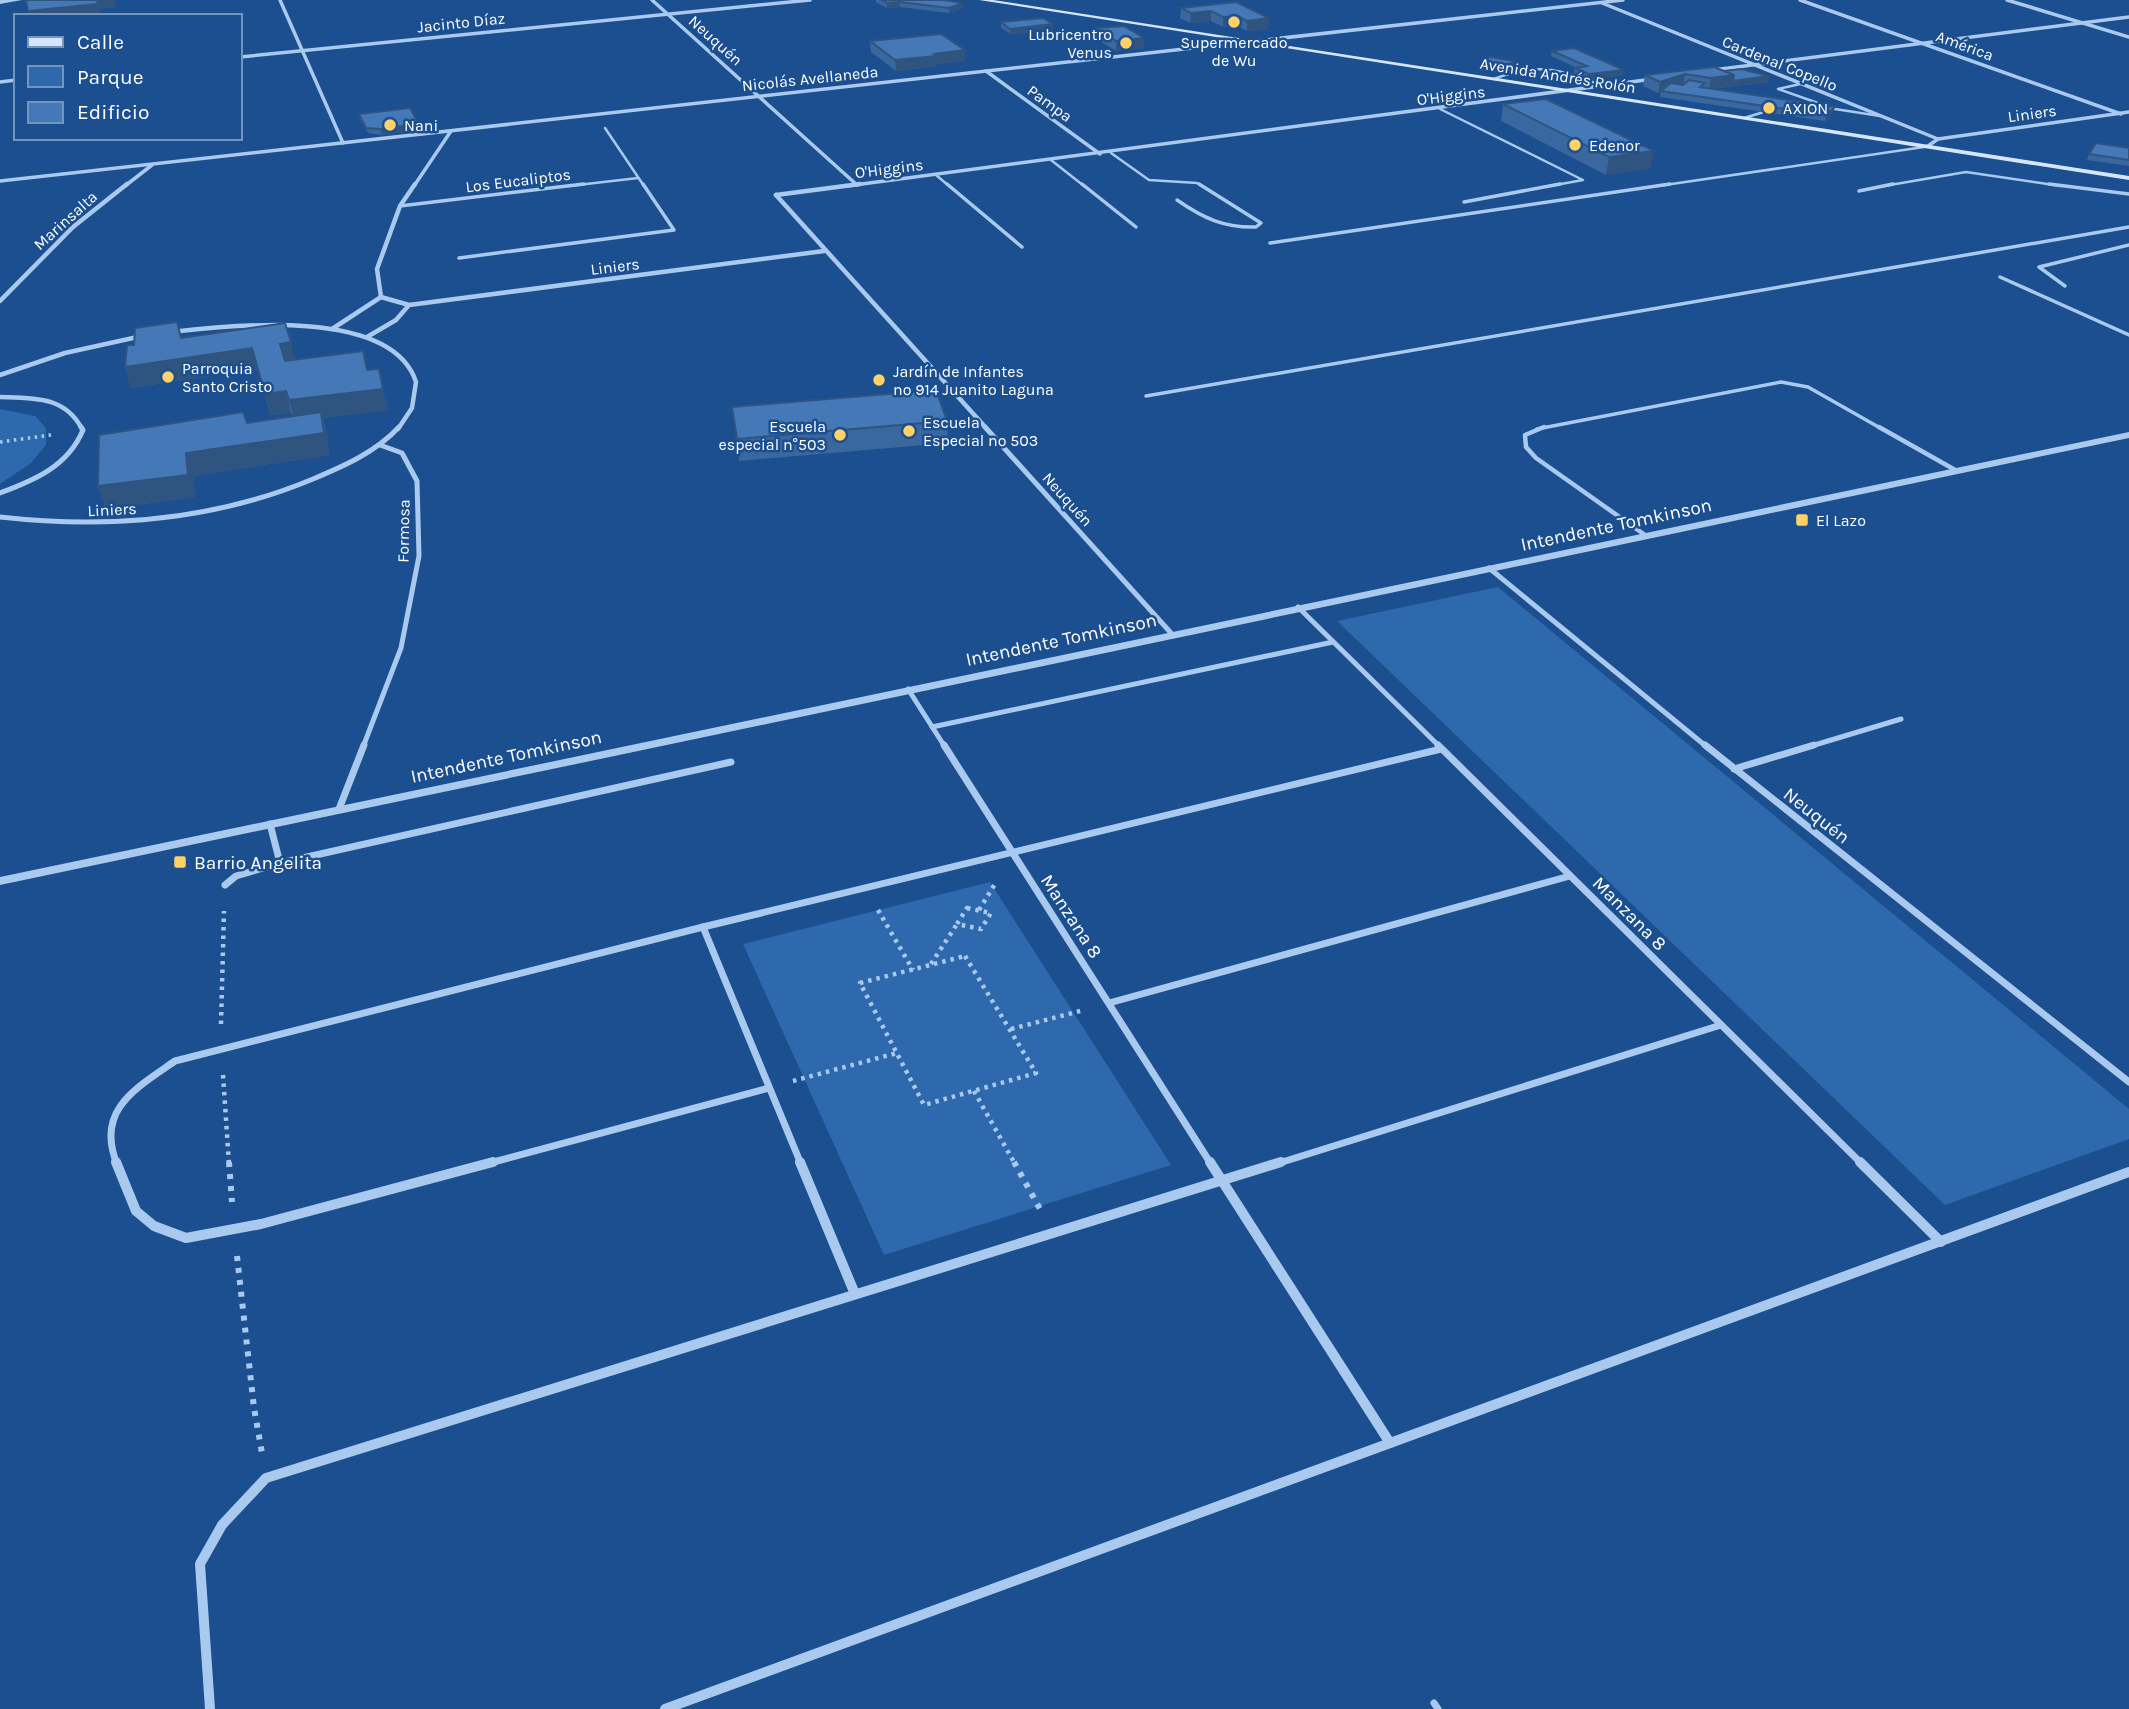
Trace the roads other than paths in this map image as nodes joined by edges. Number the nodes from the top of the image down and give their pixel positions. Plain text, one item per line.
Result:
1 (19, 0) edge
2 (280, 0) edge
3 (652, 0) edge
4 (810, 0) edge
5 (982, 0) edge
6 (1623, 0) edge
7 (1801, 0) edge
8 (2007, 0) edge
9 (0, 2) edge
10 (1601, 2) junction
11 (666, 14) junction
12 (2129, 17) edge
13 (2082, 23) junction
14 (2129, 37) edge
15 (1251, 41) junction
16 (1923, 43) junction
17 (303, 51) junction
18 (242, 57) edge
19 (1752, 65) junction
20 (985, 71) junction
21 (1711, 71) edge
22 (1657, 78) edge
23 (1494, 79) junction
24 (1800, 84) junction
25 (1603, 86) junction
26 (1566, 90) junction
27 (758, 96) junction
28 (1808, 100) junction
29 (1796, 103) edge
30 (1440, 109) junction
31 (1764, 112) edge
32 (2129, 112) edge
33 (2121, 114) junction
34 (1880, 116) junction
35 (1744, 118) junction
36 (605, 128) dead end
37 (451, 131) junction
38 (1938, 139) junction
39 (344, 143) junction
40 (1927, 146) junction
41 (1111, 153) junction
42 (1100, 154) junction
43 (1051, 160) junction
44 (153, 164) junction
45 (936, 175) junction
46 (638, 178) junction
47 (2129, 178) edge
48 (0, 181) edge
49 (857, 185) junction
50 (1859, 191) dead end
51 (2129, 194) edge
52 (776, 195) joint
53 (1177, 200) dead end
54 (1464, 202) dead end
55 (400, 206) junction
56 (1136, 227) dead end
57 (2129, 227) edge
58 (1270, 243) dead end
59 (2129, 244) edge
60 (1022, 247) dead end
61 (824, 251) junction
62 (459, 258) dead end
63 (2000, 277) dead end
64 (2065, 286) dead end
65 (382, 296) junction
66 (0, 302) edge
67 (409, 305) junction
68 (330, 330) junction
69 (169, 332) edge
70 (2129, 335) edge
71 (145, 336) edge
72 (367, 337) junction
73 (0, 375) edge
74 (1146, 396) dead end
75 (0, 397) edge
76 (2129, 435) edge
77 (380, 445) junction
78 (1957, 471) junction
79 (0, 493) edge
80 (0, 517) edge
81 (1645, 536) junction
82 (1489, 568) junction
83 (1298, 607) junction
84 (1171, 634) junction
85 (1333, 642) junction
86 (908, 689) junction
87 (1901, 719) dead end
88 (932, 727) junction
89 (1441, 749) junction
90 (732, 762) dead end
91 (1734, 769) junction
92 (339, 809) junction
93 (270, 824) junction
94 (1013, 854) junction
95 (280, 863) junction
96 (1570, 876) junction
97 (0, 881) edge
98 (225, 885) road end
99 (703, 927) junction
100 (1109, 1003) junction
101 (1721, 1025) junction
102 (2129, 1082) edge
103 (769, 1088) junction
104 (2129, 1172) edge
105 (1222, 1181) junction
106 (1941, 1242) junction
107 (855, 1294) junction
108 (1390, 1443) junction
109 (210, 1709) edge
110 (665, 1709) edge

1 - 9 street
2 - 17 street
3 - 11 street, Neuquén
4 - 11 street, Jacinto Díaz
5 - 15 main road, Avenida Andrés Rolón
6 - 10 street, Nicolás Avellaneda
7 - 16 street, América
8 - 13 street
10 - 15 street, Nicolás Avellaneda
10 - 19 street, Cardenal Copello
11 - 17 street, Jacinto Díaz
11 - 27 street, Neuquén
12 - 13 street
13 - 14 street
13 - 16 street
15 - 20 street, Nicolás Avellaneda
15 - 23 main road, Avenida Andrés Rolón
16 - 19 street
16 - 33 street, América
17 - 18 street, Jacinto Díaz
17 - 39 street
19 - 21 street
19 - 24 street, Cardenal Copello
20 - 27 street, Nicolás Avellaneda
20 - 42 street, Pampa
22 - 25 street, O'Higgins
23 - 25 lane
23 - 26 main road, Avenida Andrés Rolón
24 - 28 lane
24 - 34 street, Cardenal Copello
25 - 26 street, O'Higgins
26 - 30 street, O'Higgins
26 - 35 main road, Avenida Andrés Rolón
27 - 37 street, Nicolás Avellaneda
27 - 49 street, Neuquén
28 - 29 lane
28 - 34 lane
30 - 41 street, O'Higgins
30 - 54 lane
31 - 35 lane
32 - 33 street, Liniers
33 - 38 street, Liniers
34 - 38 street, Cardenal Copello
35 - 40 main road, Avenida Andrés Rolón
36 - 46 lane
37 - 39 street, Nicolás Avellaneda
37 - 55 street
38 - 40 street
39 - 44 street, Nicolás Avellaneda
40 - 47 main road, Avenida Andrés Rolón
40 - 58 lane
41 - 42 street, O'Higgins
41 - 53 lane
42 - 43 street, O'Higgins
43 - 45 street, O'Higgins
43 - 56 lane
44 - 48 street, Nicolás Avellaneda
44 - 66 street, Marinsalta
45 - 49 street, O'Higgins
45 - 60 lane
46 - 55 lane, Los Eucaliptos
46 - 62 lane
49 - 52 street, O'Higgins
50 - 51 lane
52 - 61 street, Neuquén
55 - 65 street
57 - 74 lane
59 - 64 lane
61 - 67 street, Liniers
61 - 84 street, Neuquén
63 - 70 lane
65 - 67 street
65 - 68 street
67 - 72 street
68 - 69 street
68 - 72 street
71 - 73 street
72 - 77 street
75 - 79 street
76 - 78 street, Intendente Tomkinson
77 - 80 street, Liniers
77 - 92 street, Formosa
78 - 81 street, Intendente Tomkinson
78 - 81 lane
81 - 82 street, Intendente Tomkinson
82 - 83 street, Intendente Tomkinson
82 - 91 street, Neuquén
83 - 84 street, Intendente Tomkinson
83 - 85 street, Manzana 8
84 - 86 street, Intendente Tomkinson
85 - 88 street
85 - 89 street, Manzana 8
86 - 88 street, Manzana 8
86 - 92 street, Intendente Tomkinson
87 - 91 street
88 - 94 street, Manzana 8
89 - 94 street
89 - 96 street, Manzana 8
90 - 95 street
91 - 102 street, Neuquén
92 - 93 street, Intendente Tomkinson
93 - 95 street
93 - 97 street, Intendente Tomkinson
94 - 99 street
94 - 100 street, Manzana 8
95 - 98 street
96 - 100 street
96 - 101 street, Manzana 8
99 - 103 street
99 - 103 street
100 - 105 street, Manzana 8
101 - 105 street
101 - 106 street, Manzana 8
103 - 107 street
104 - 106 street
105 - 107 street
105 - 108 street, Manzana 8
106 - 108 street
107 - 109 street
108 - 110 street

